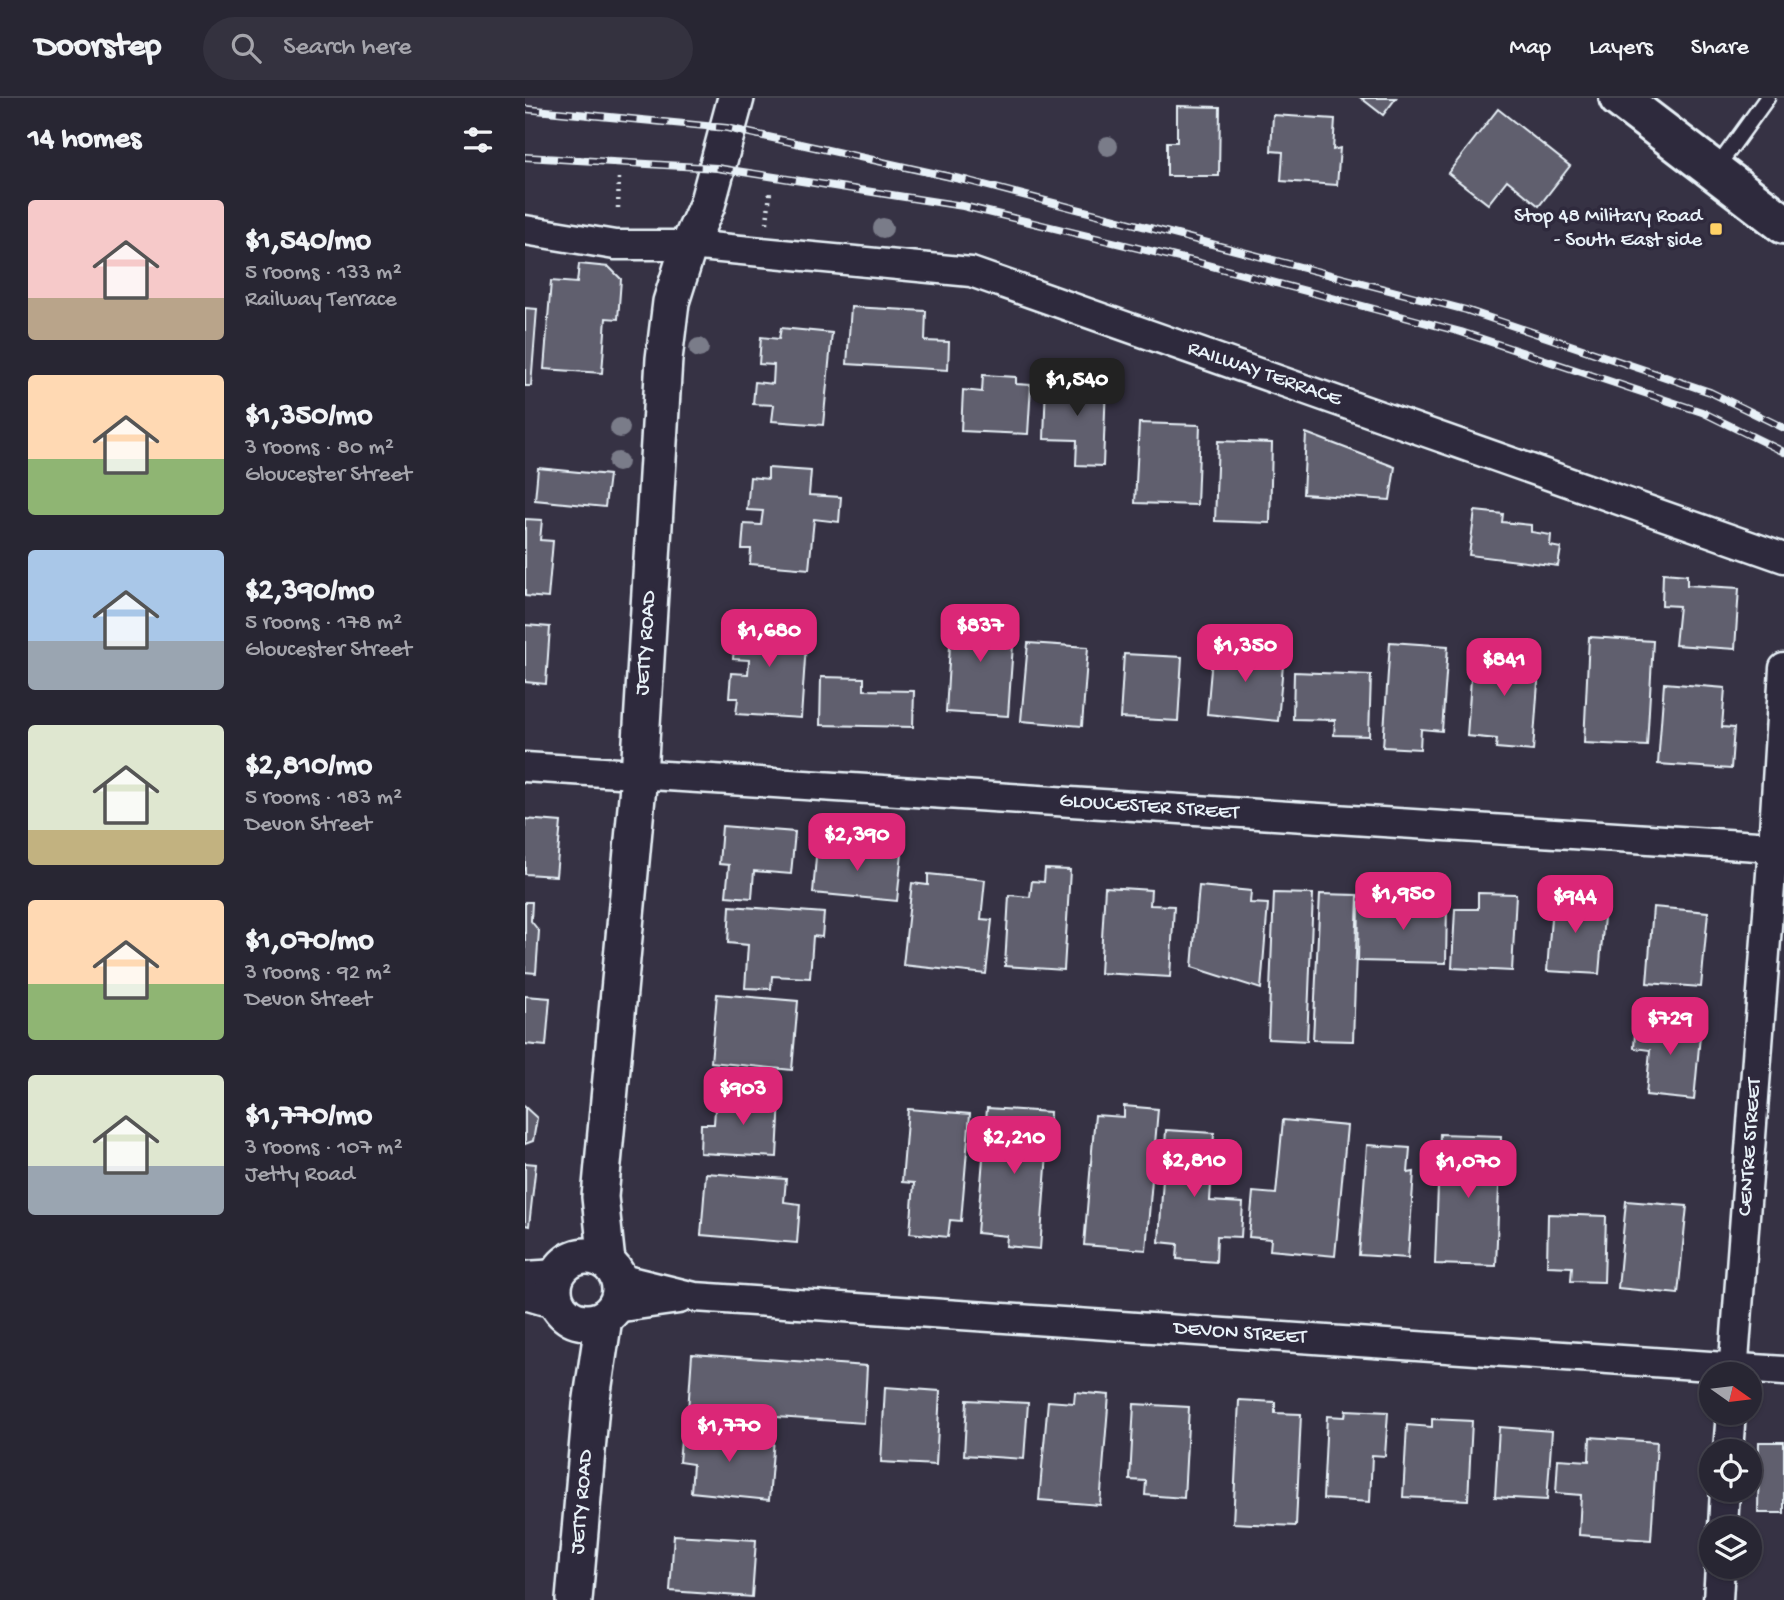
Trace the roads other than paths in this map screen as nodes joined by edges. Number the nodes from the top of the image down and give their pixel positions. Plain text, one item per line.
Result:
1 (736, 98) edge
2 (1767, 98) edge
3 (1636, 103) edge
4 (1714, 171) junction
5 (1784, 225) edge
6 (525, 230) edge
7 (689, 245) junction
8 (1784, 558) edge
9 (1784, 668) edge
10 (525, 767) edge
11 (639, 775) junction
12 (1773, 847) junction
13 (575, 1289) edge
14 (1735, 1362) edge
15 (1699, 1369) edge
16 (1762, 1371) edge
17 (1784, 1371) edge
18 (1719, 1579) edge
19 (574, 1600) edge
20 (1718, 1600) edge

1 - 7 street, JETTY ROAD
2 - 4 lane
3 - 4 main road
4 - 5 main road
6 - 7 street, RAILWAY TERRACE
7 - 8 street, RAILWAY TERRACE
7 - 11 street, JETTY ROAD
9 - 12 street, CENTRE STREET
10 - 11 street, GLOUCESTER STREET
11 - 12 street, GLOUCESTER STREET
11 - 13 street, JETTY ROAD
12 - 14 street, CENTRE STREET
13 - 15 street, DEVON STREET
13 - 19 street, JETTY ROAD
16 - 17 street, DEVON STREET
18 - 20 street

